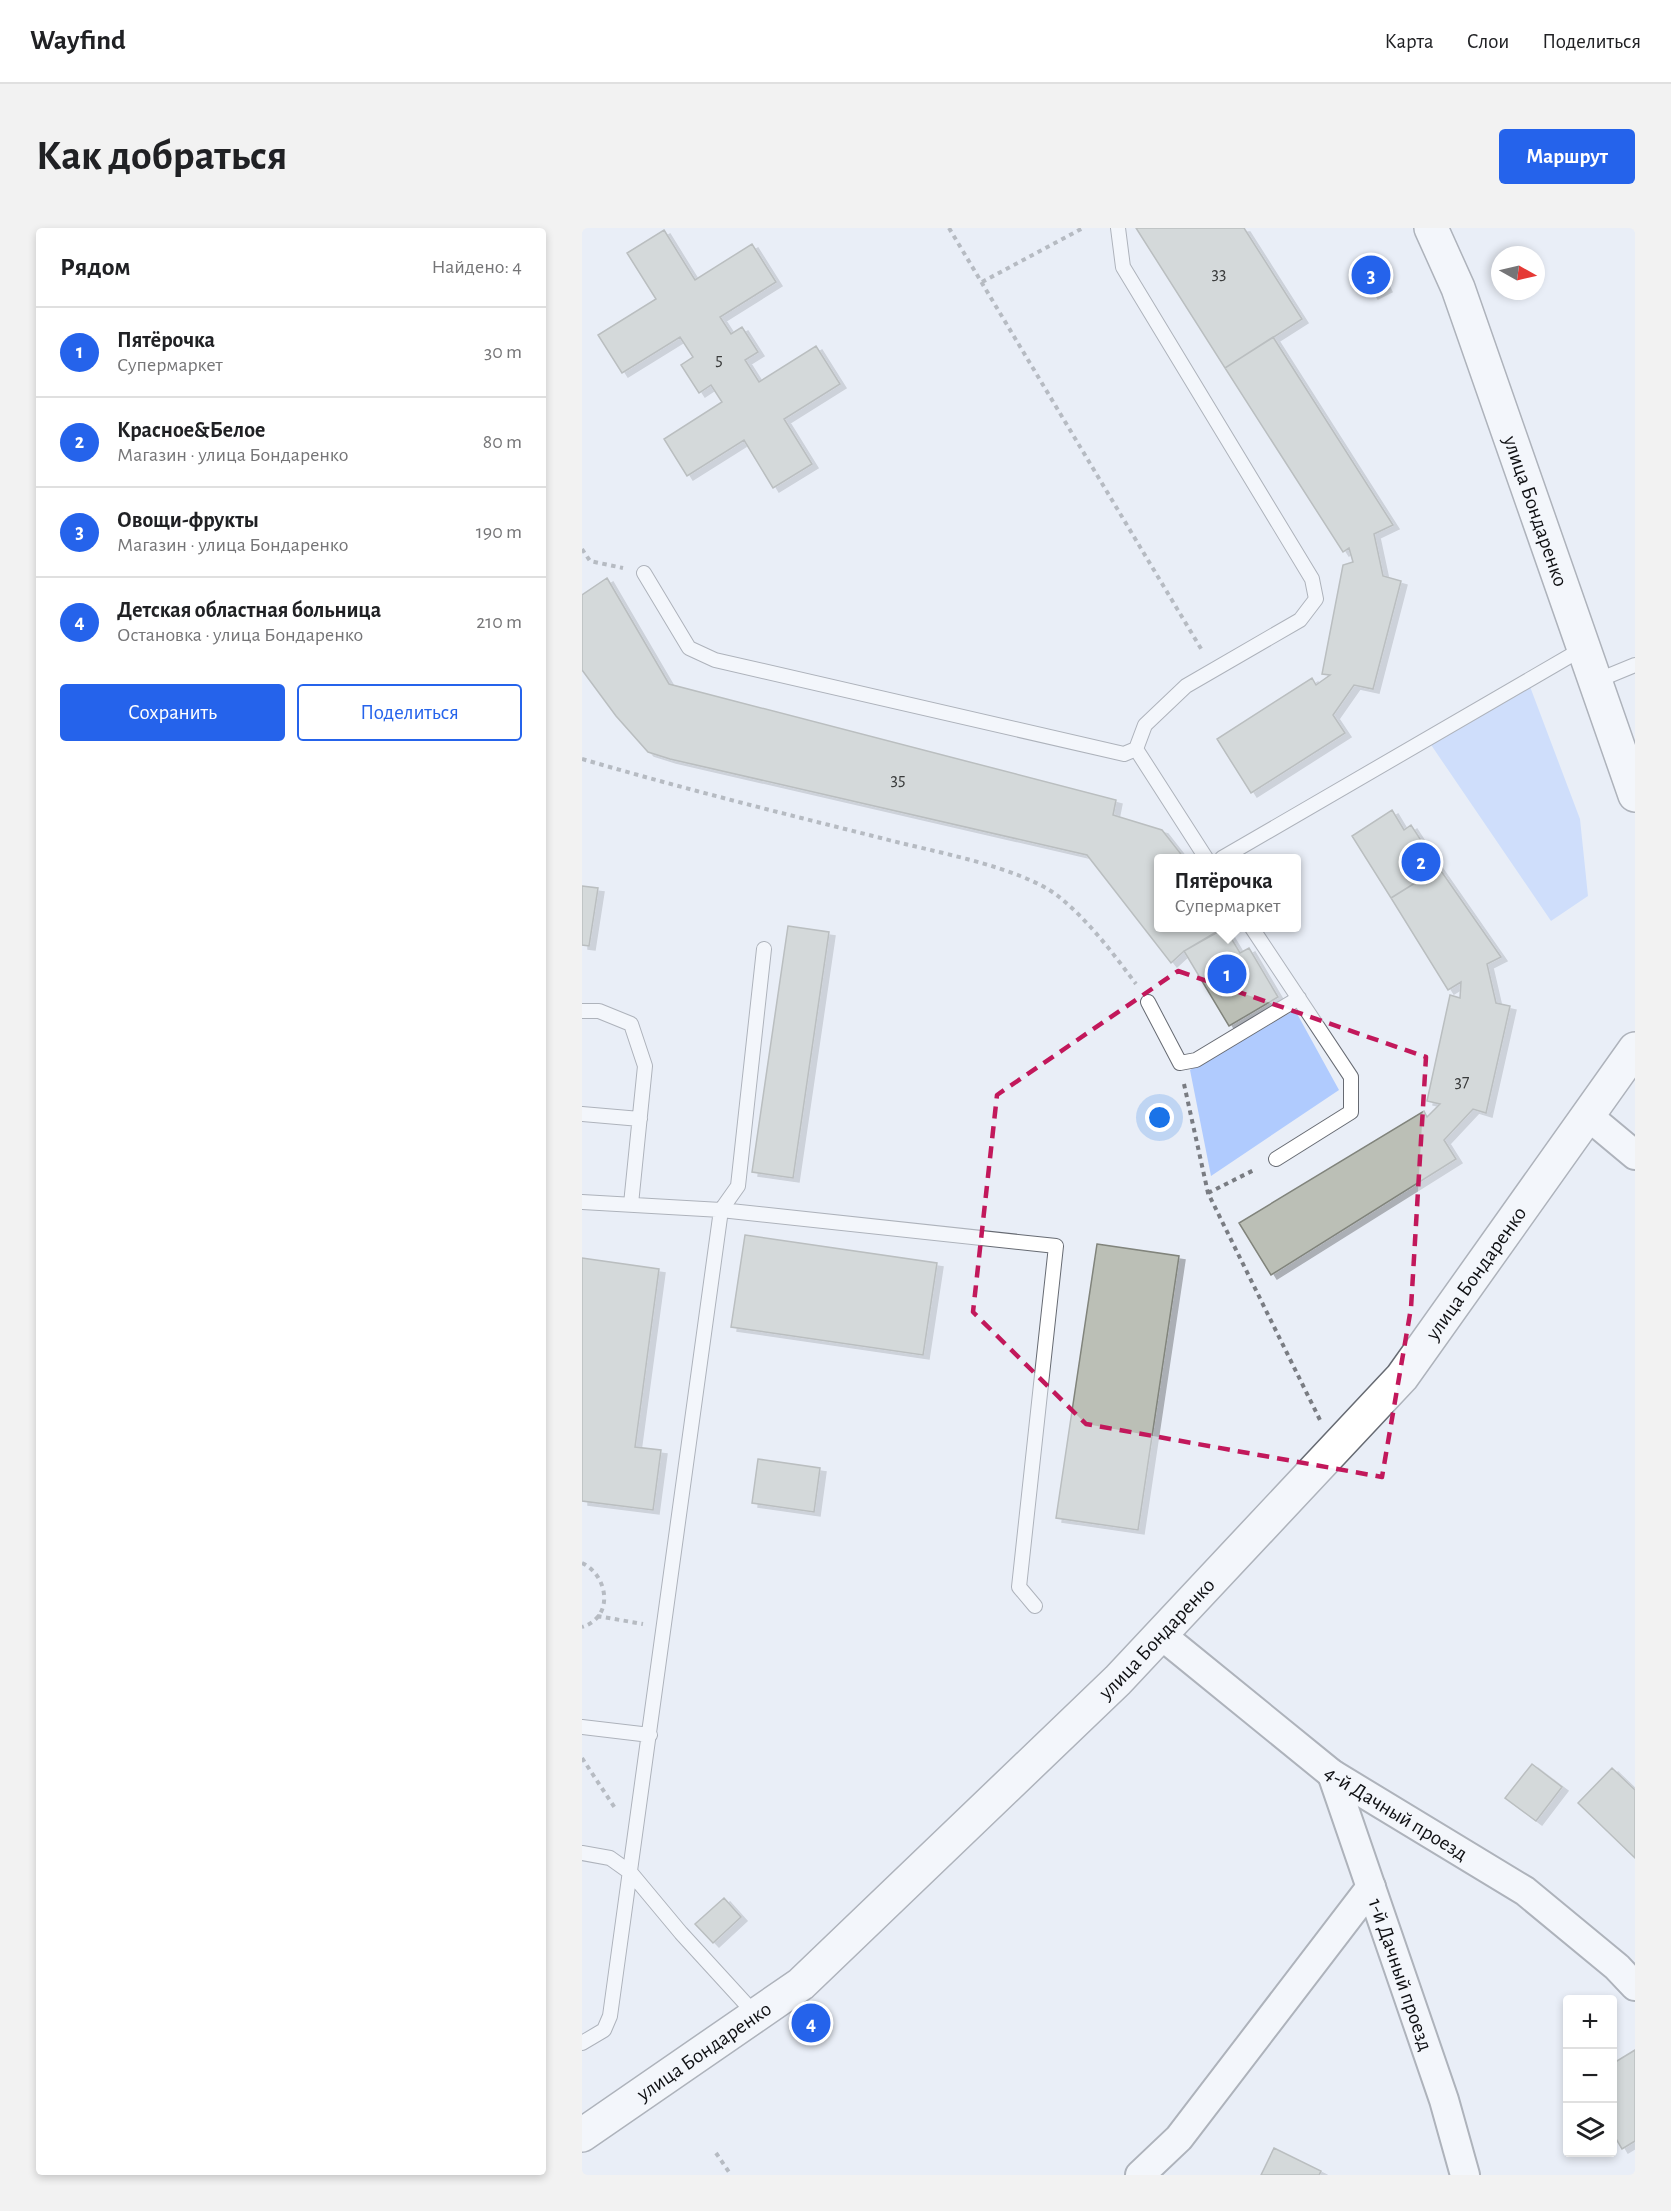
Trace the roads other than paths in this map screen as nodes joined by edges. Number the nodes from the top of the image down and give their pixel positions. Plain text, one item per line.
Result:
1 (1118, 228) edge
2 (1431, 228) edge
3 (644, 573) road end
4 (1582, 650) junction
5 (1635, 665) edge
6 (1594, 681) junction
7 (1136, 749) junction
8 (1635, 795) edge
9 (1203, 854) edge
10 (1229, 854) edge
11 (1254, 932) edge
12 (764, 949) dead end
13 (1299, 998) junction
14 (1149, 1002) road end
15 (582, 1011) edge
16 (1635, 1049) edge
17 (582, 1114) edge
18 (1587, 1115) junction
19 (640, 1119) junction
20 (1635, 1155) edge
21 (1276, 1159) road end
22 (582, 1202) edge
23 (631, 1204) junction
24 (721, 1210) junction
25 (1035, 1606) dead end
26 (1160, 1634) junction
27 (582, 1726) edge
28 (650, 1735) junction
29 (1332, 1774) junction
30 (582, 1853) edge
31 (631, 1873) junction
32 (1371, 1887) junction
33 (1635, 1986) edge
34 (756, 2015) junction
35 (582, 2043) edge
36 (582, 2136) edge
37 (1140, 2175) edge
38 (1465, 2175) edge

1 - 7 lane
2 - 4 street, улица Бондаренко
3 - 7 lane
4 - 6 street, улица Бондаренко
4 - 10 lane
5 - 6 lane
6 - 8 street, улица Бондаренко
7 - 9 lane
11 - 13 lane
12 - 24 lane
13 - 14 lane
13 - 21 lane
15 - 19 lane
16 - 18 street, улица Бондаренко
17 - 19 lane
18 - 20 street
18 - 26 street, улица Бондаренко
19 - 23 lane
22 - 23 lane
23 - 24 lane
24 - 25 lane
24 - 28 lane
26 - 29 street, 4-й Дачный проезд
26 - 34 street, улица Бондаренко
27 - 28 lane
28 - 31 lane
29 - 32 street, 1-й Дачный проезд
29 - 33 street, 4-й Дачный проезд
30 - 31 lane
31 - 34 lane
31 - 35 lane
32 - 37 street
32 - 38 street, 1-й Дачный проезд
34 - 36 street, улица Бондаренко

